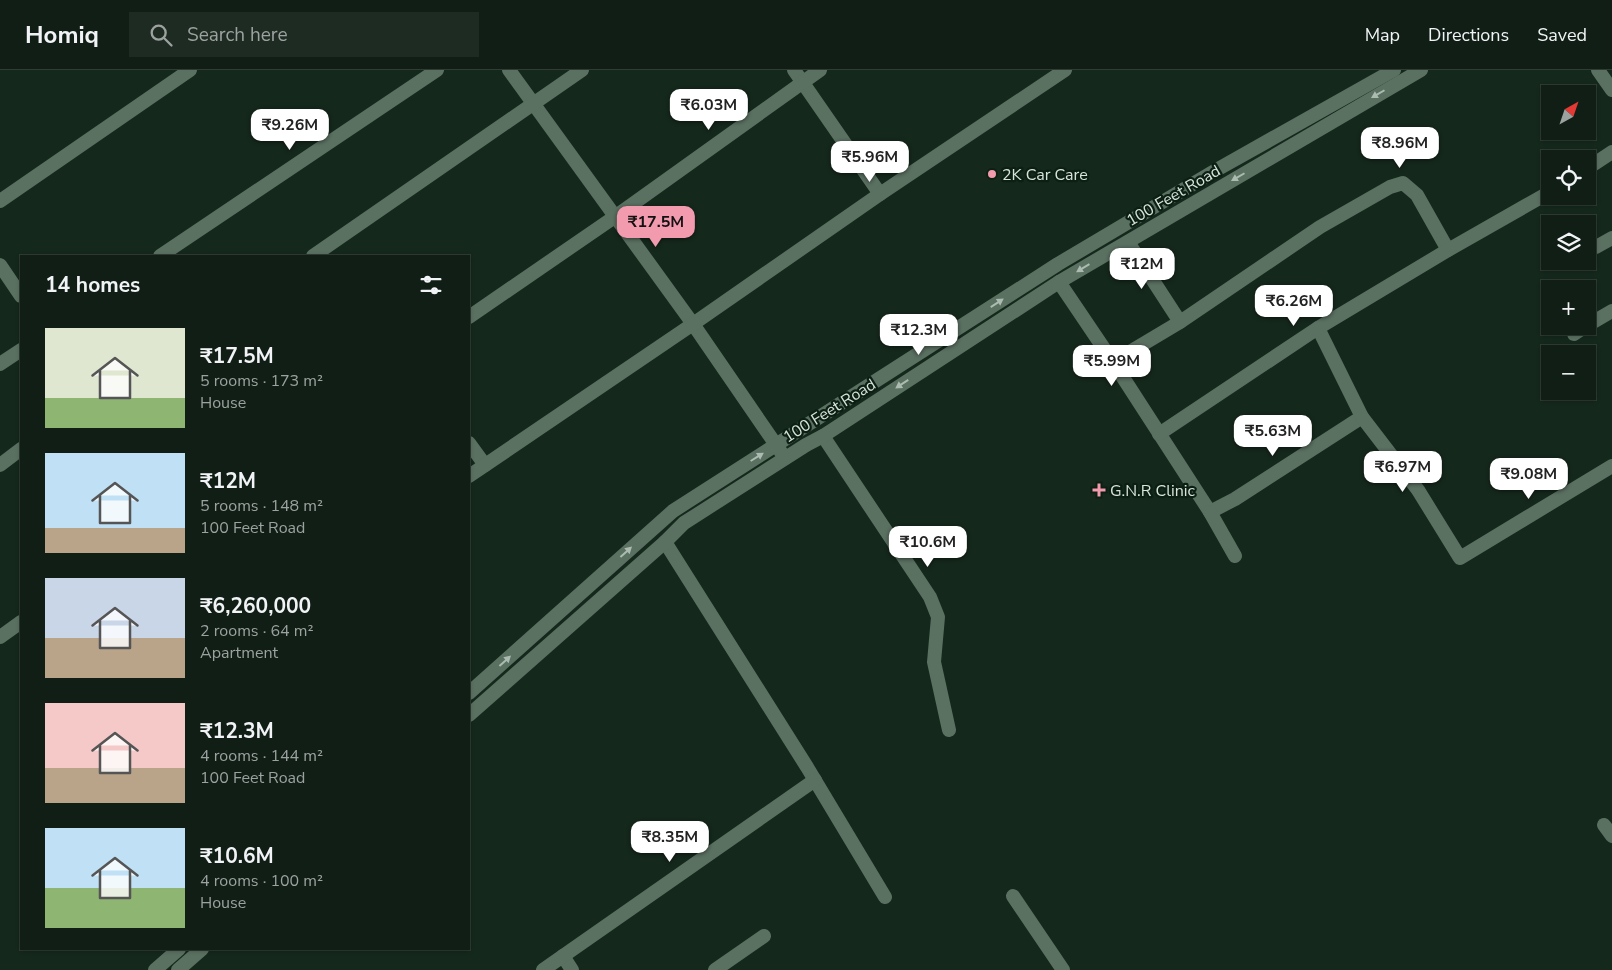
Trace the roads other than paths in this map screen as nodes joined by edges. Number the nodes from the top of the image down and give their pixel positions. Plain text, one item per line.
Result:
1 (190, 70) edge
2 (437, 70) edge
3 (509, 70) edge
4 (582, 70) edge
5 (794, 70) edge
6 (820, 70) edge
7 (1065, 70) edge
8 (1394, 70) edge
9 (1421, 70) edge
10 (1598, 70) edge
11 (802, 81) junction
12 (1612, 90) edge
13 (534, 103) junction
14 (1612, 152) edge
15 (1596, 163) edge
16 (880, 194) junction
17 (1541, 197) edge
18 (0, 202) edge
19 (616, 216) junction
20 (1612, 238) edge
21 (1128, 242) junction
22 (1596, 247) dead end
23 (1448, 250) junction
24 (334, 251) edge
25 (161, 255) edge
26 (317, 255) edge
27 (0, 265) edge
28 (1059, 282) junction
29 (20, 295) edge
30 (1612, 310) edge
31 (470, 316) edge
32 (1596, 320) edge
33 (1180, 322) junction
34 (693, 324) junction
35 (1318, 328) junction
36 (20, 351) edge
37 (1113, 362) junction
38 (0, 364) edge
39 (1362, 417) junction
40 (1159, 434) junction
41 (823, 436) junction
42 (470, 444) edge
43 (776, 445) junction
44 (20, 451) edge
45 (785, 458) junction
46 (0, 465) edge
47 (485, 465) junction
48 (1612, 466) edge
49 (470, 475) edge
50 (1210, 512) junction
51 (665, 542) junction
52 (1235, 556) dead end
53 (20, 623) edge
54 (0, 637) edge
55 (470, 692) edge
56 (470, 714) edge
57 (949, 730) dead end
58 (814, 780) junction
59 (1012, 896) dead end
60 (884, 897) dead end
61 (764, 936) dead end
62 (178, 950) edge
63 (201, 950) edge
64 (563, 956) junction
65 (155, 970) edge
66 (178, 970) edge
67 (543, 970) edge
68 (572, 970) edge
69 (715, 970) edge
70 (1063, 970) edge

1 - 18 street
2 - 25 street
3 - 13 street
4 - 13 street
5 - 11 street
6 - 11 street
7 - 16 street
43 -> 8 street, 100 Feet Road
9 -> 21 street, 100 Feet Road
10 - 12 street
11 - 16 street
11 - 19 street
13 - 19 street
13 - 24 street
14 - 15 street
16 - 34 street
17 - 23 street
19 - 31 street
19 - 34 street
20 - 22 street
21 -> 28 street, 100 Feet Road
21 - 33 street
23 - 33 street
23 - 35 street
24 - 26 street
27 - 29 street
28 - 37 street
28 -> 41 street, 100 Feet Road
30 - 32 street
33 - 37 street
34 - 43 street
34 - 47 street
35 - 39 street
35 - 40 street
36 - 38 street
37 - 40 street
39 - 48 street
39 - 50 street
40 - 50 street
41 - 45 street, 100 Feet Road
41 - 57 street
42 - 47 street
43 - 45 street
55 -> 43 street, 100 Feet Road
44 - 46 street
45 - 51 street, 100 Feet Road
47 - 49 street
50 - 52 street
51 - 56 street, 100 Feet Road
51 - 58 street
53 - 54 street
58 - 60 street
58 - 64 street
59 - 70 street
61 - 69 street
62 - 65 street
63 - 66 street
64 - 67 street
64 - 68 street

